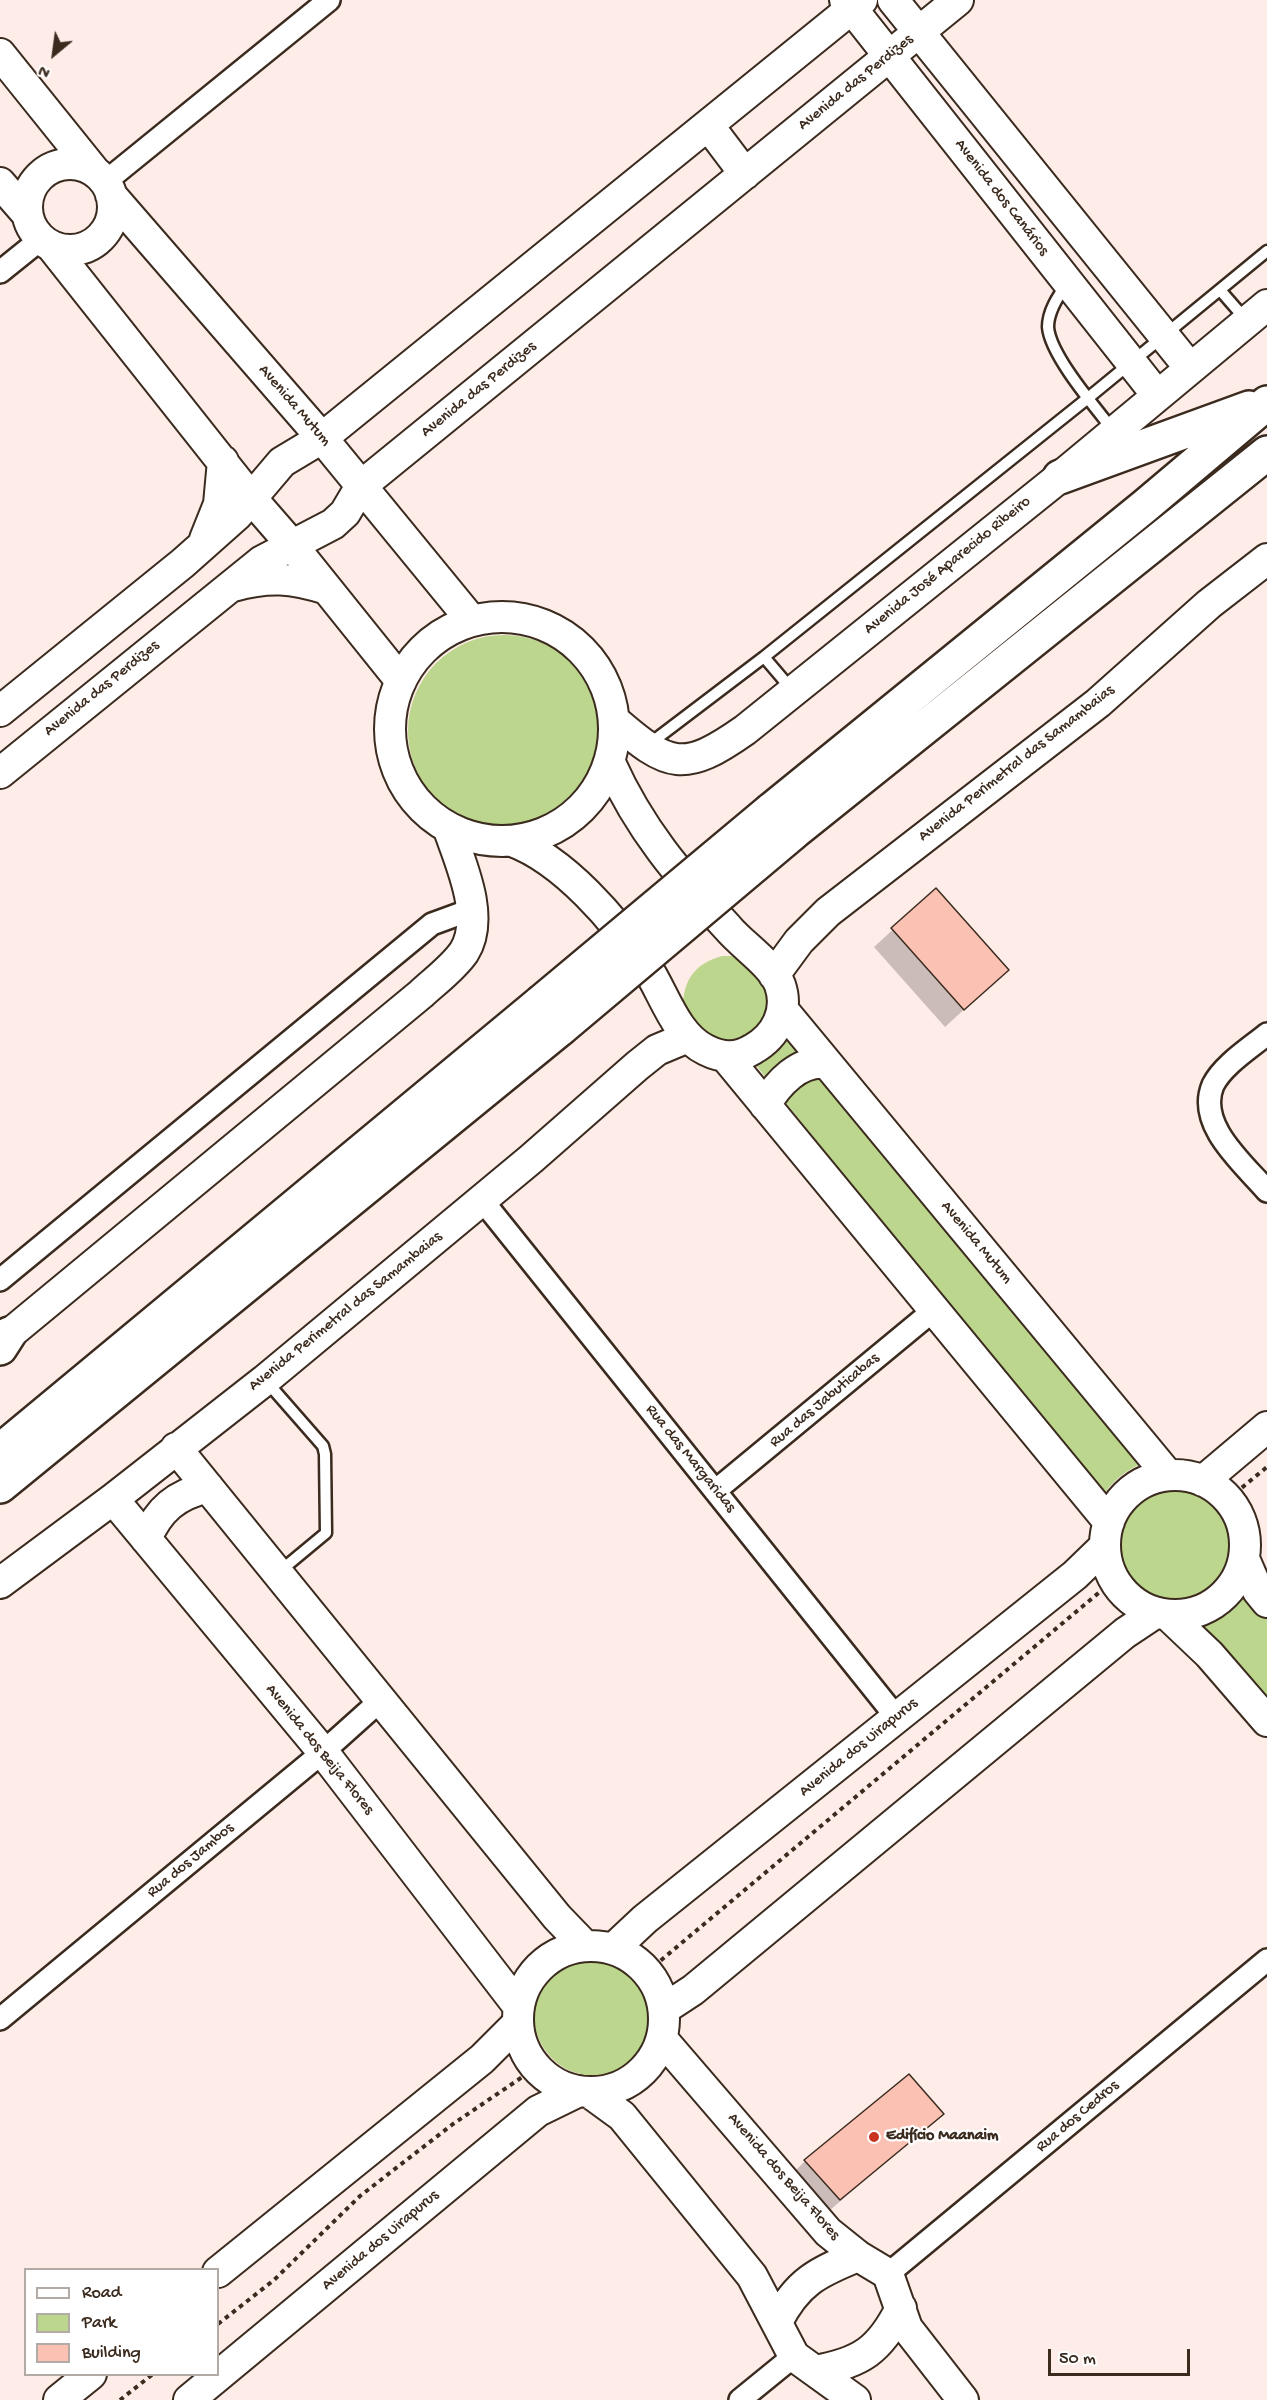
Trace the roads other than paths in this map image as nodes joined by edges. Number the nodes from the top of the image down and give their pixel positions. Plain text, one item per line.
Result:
1 (329, 0) edge
2 (893, 0) edge
3 (958, 0) edge
4 (853, 3) edge
5 (920, 31) junction
6 (0, 54) edge
7 (890, 56) junction
8 (708, 125) junction
9 (745, 174) junction
10 (0, 183) edge
11 (104, 183) junction
12 (1075, 225) junction
13 (40, 233) junction
14 (1042, 249) junction
15 (1267, 251) edge
16 (1112, 271) junction
17 (0, 272) edge
18 (1073, 289) junction
19 (1220, 290) junction
20 (1257, 313) edge
21 (1164, 336) junction
22 (1131, 363) junction
23 (1190, 368) junction
24 (1157, 395) junction
25 (1088, 398) junction
26 (1267, 402) edge
27 (1113, 430) junction
28 (322, 438) junction
29 (1267, 453) edge
30 (223, 461) junction
31 (1060, 477) junction
32 (361, 486) junction
33 (251, 498) junction
34 (202, 544) junction
35 (291, 544) junction
36 (1267, 559) edge
37 (227, 587) junction
38 (327, 589) junction
39 (472, 621) junction
40 (764, 657) junction
41 (401, 681) junction
42 (794, 691) junction
43 (0, 711) edge
44 (614, 720) junction
45 (645, 747) junction
46 (610, 763) junction
47 (0, 773) edge
48 (448, 827) junction
49 (512, 841) junction
50 (473, 909) junction
51 (774, 975) junction
52 (783, 1011) junction
53 (1267, 1034) edge
54 (688, 1037) junction
55 (725, 1056) junction
56 (826, 1062) junction
57 (765, 1105) junction
58 (1267, 1191) edge
59 (482, 1200) junction
60 (0, 1280) edge
61 (934, 1310) junction
62 (3, 1342) edge
63 (265, 1380) junction
64 (1267, 1427) edge
65 (176, 1448) junction
66 (0, 1452) edge
67 (1168, 1475) junction
68 (1203, 1481) junction
69 (0, 1486) edge
70 (208, 1487) junction
71 (715, 1491) junction
72 (113, 1500) junction
73 (1267, 1522) edge
74 (1107, 1534) junction
75 (146, 1539) junction
76 (1245, 1555) junction
77 (278, 1574) junction
78 (0, 1583) edge
79 (1267, 1602) edge
80 (1162, 1614) junction
81 (381, 1700) junction
82 (897, 1718) junction
83 (1267, 1721) edge
84 (323, 1752) junction
85 (599, 1948) junction
86 (1267, 1960) edge
87 (664, 2009) junction
88 (518, 2015) junction
89 (0, 2019) edge
90 (662, 2039) junction
91 (584, 2091) junction
92 (858, 2256) junction
93 (219, 2271) edge
94 (888, 2274) junction
95 (901, 2308) junction
96 (777, 2322) junction
97 (805, 2363) junction
98 (219, 2375) edge
99 (89, 2376) edge
100 (218, 2376) edge
101 (59, 2400) edge
102 (189, 2400) edge
103 (740, 2400) edge
104 (855, 2400) edge
105 (963, 2400) edge

1 - 11 street
2 - 5 street
3 - 5 street, Avenida das Perdizes
4 - 7 street, Avenida dos Canários
4 - 8 street
5 - 7 street, Avenida das Perdizes
5 - 12 street
6 - 11 street, Avenida Mutum
7 - 9 street, Avenida das Perdizes
7 - 14 street, Avenida dos Canários
8 - 9 street
8 - 28 street
9 - 32 street, Avenida das Perdizes
10 - 13 street
11 - 13 street
11 - 13 street
11 - 28 street, Avenida Mutum
12 - 14 street
12 - 16 street
13 - 17 street
13 - 30 street
14 - 18 street, Avenida dos Canários
15 - 19 lane
16 - 18 street
16 - 21 street
18 - 22 street, Avenida dos Canários
18 - 25 lane
19 - 20 lane
19 - 21 lane
20 - 23 street, Avenida José Aparecido Ribeiro
21 - 22 lane
21 - 23 street
22 - 24 street, Avenida dos Canários
22 - 25 lane
23 - 24 street, Avenida José Aparecido Ribeiro
24 - 27 street, Avenida José Aparecido Ribeiro
25 - 27 lane
25 - 40 lane
26 - 31 highway
26 - 66 highway, bridge
27 - 31 street, Avenida José Aparecido Ribeiro
28 - 32 street, Avenida Mutum
28 - 33 street
29 - 69 highway, bridge
30 - 33 street
30 - 34 street
31 - 42 street, Avenida José Aparecido Ribeiro
32 - 35 street, Avenida das Perdizes
32 - 39 street, Avenida Mutum
33 - 34 street
33 - 35 street
34 - 43 street
35 - 37 street, Avenida das Perdizes
35 - 38 street
36 - 51 street, Avenida Perimetral das Samambaias
37 - 38 street
37 - 47 street, Avenida das Perdizes
38 - 41 street
39 - 41 street
39 - 44 street
40 - 42 lane
40 - 45 lane
41 - 48 street
42 - 45 street, Avenida José Aparecido Ribeiro
44 - 45 street, Avenida José Aparecido Ribeiro
44 - 46 street
46 - 49 street
46 - 51 street
48 - 49 street
48 - 50 street
49 - 54 street
50 - 60 street
50 - 62 street
51 - 52 street
52 - 55 street
52 - 56 street, Avenida Mutum
53 - 58 street
54 - 55 street
54 - 59 street, Avenida Perimetral das Samambaias
55 - 57 street
56 - 57 street
56 - 67 street, Avenida Mutum
57 - 61 street
59 - 63 street, Avenida Perimetral das Samambaias
59 - 71 street, Rua das Margaridas
61 - 71 street, Rua das Jabuticabas
61 - 74 street
63 - 65 street, Avenida Perimetral das Samambaias
63 - 77 lane
64 - 68 street
65 - 70 street
65 - 72 street, Avenida Perimetral das Samambaias
67 - 68 street
67 - 74 street
68 - 76 street
70 - 75 street
70 - 77 street
71 - 82 street, Rua das Margaridas
72 - 75 street, Avenida dos Beija Flores
72 - 78 street, Avenida Perimetral das Samambaias
73 - 76 street
74 - 80 street
74 - 82 street, Avenida dos Uirapurus
75 - 84 street, Avenida dos Beija Flores
76 - 79 street
76 - 80 street
77 - 81 street
80 - 83 street
80 - 87 street
81 - 84 street, Rua dos Jambos
81 - 85 street
82 - 85 street, Avenida dos Uirapurus
84 - 88 street, Avenida dos Beija Flores
84 - 89 street, Rua dos Jambos
85 - 87 street
85 - 88 street
86 - 94 street, Rua dos Cedros
87 - 90 street
88 - 91 street
88 - 93 street
90 - 91 street
90 - 92 street, Avenida dos Beija Flores
91 - 96 street
91 - 98 street, Avenida dos Uirapurus
92 - 94 street, Avenida dos Beija Flores
92 - 96 street
94 - 95 street
95 - 97 street
95 - 105 street
96 - 97 street
97 - 103 street
97 - 104 street
99 - 101 street
100 - 102 street, Avenida dos Uirapurus

